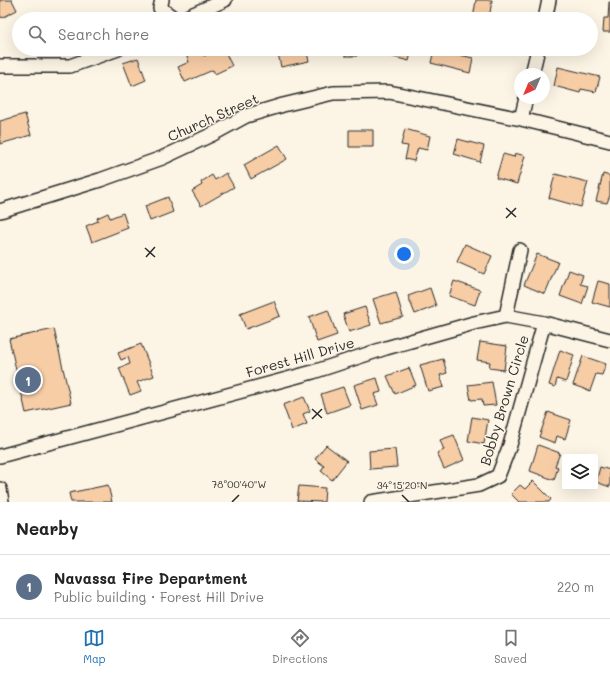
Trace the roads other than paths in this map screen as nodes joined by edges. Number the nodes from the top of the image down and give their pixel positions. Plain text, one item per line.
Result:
1 (162, 0) edge
2 (225, 0) edge
3 (549, 0) edge
4 (165, 12) edge
5 (198, 12) edge
6 (546, 12) edge
7 (98, 56) edge
8 (536, 56) edge
9 (0, 66) edge
10 (533, 68) edge
11 (525, 104) edge
12 (522, 119) junction
13 (610, 141) edge
14 (0, 210) edge
15 (520, 250) dead end
16 (506, 316) junction
17 (544, 323) junction
18 (610, 340) edge
19 (0, 456) edge
20 (0, 489) edge
21 (2, 502) edge
22 (371, 502) edge

1 - 4 street
2 - 5 street
3 - 6 street
7 - 9 street
8 - 10 street
11 - 12 street
12 - 13 street, Church Street
12 - 14 street, Church Street
15 - 16 street
16 - 17 street, Forest Hill Drive
16 - 19 street, Forest Hill Drive
17 - 18 street, Forest Hill Drive
17 - 22 street, Bobby Brown Circle
20 - 21 street

